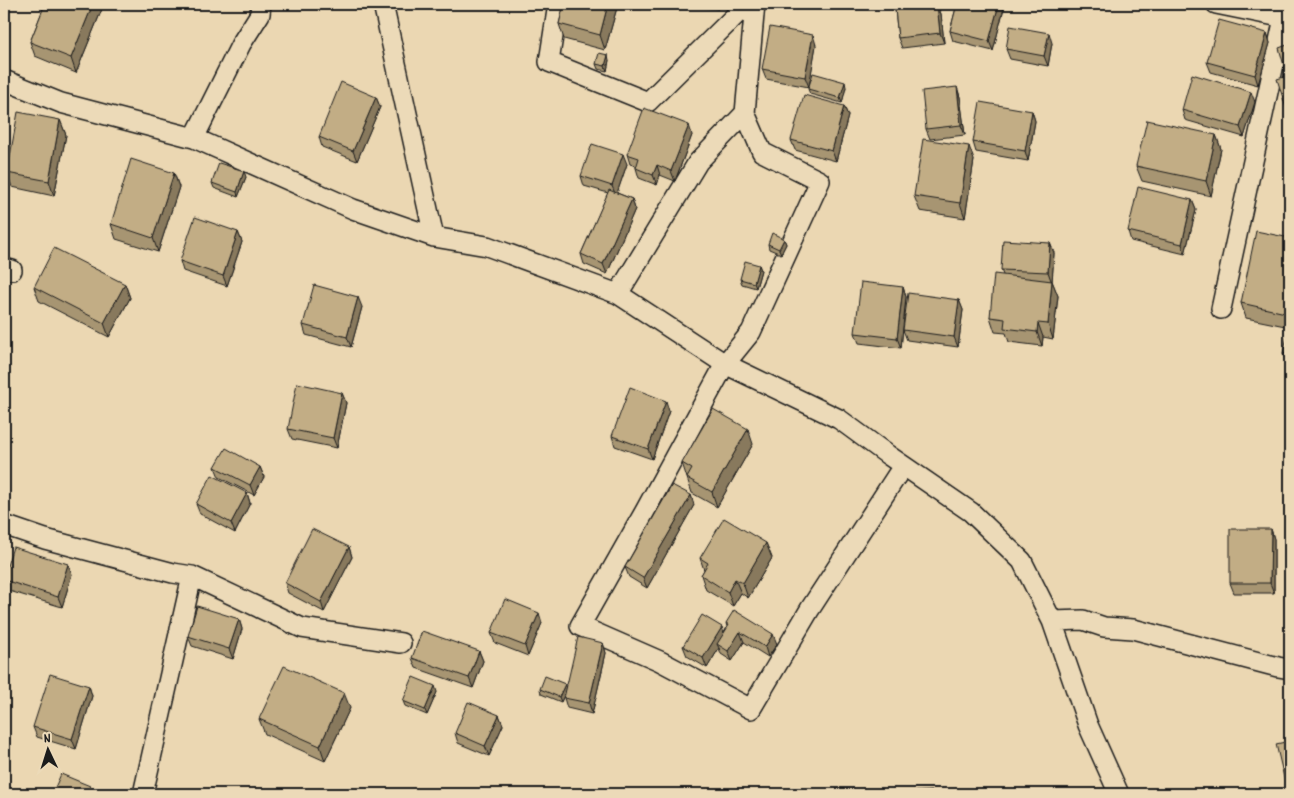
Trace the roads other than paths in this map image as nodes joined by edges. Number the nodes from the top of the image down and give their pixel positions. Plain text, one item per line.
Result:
1 (261, 4) edge
2 (383, 4) edge
3 (558, 4) edge
4 (747, 4) edge
5 (755, 4) edge
6 (1216, 4) edge
7 (1287, 19) edge
8 (4, 80) edge
9 (744, 113) junction
10 (194, 138) junction
11 (434, 237) junction
12 (618, 294) junction
13 (1221, 309) dead end
14 (726, 364) junction
15 (903, 466) junction
16 (4, 525) edge
17 (192, 576) junction
18 (1052, 621) junction
19 (401, 643) dead end
20 (1290, 669) edge
21 (143, 794) edge
22 (1118, 794) edge

1 - 10 street
2 - 11 street
3 - 4 street
5 - 9 street
6 - 7 street
7 - 13 street
8 - 10 street
9 - 12 street
9 - 14 street
10 - 11 street
11 - 12 street
12 - 14 street
14 - 15 street
14 - 15 street
15 - 18 street
16 - 17 street
17 - 19 street
17 - 21 street
18 - 20 street
18 - 22 street

